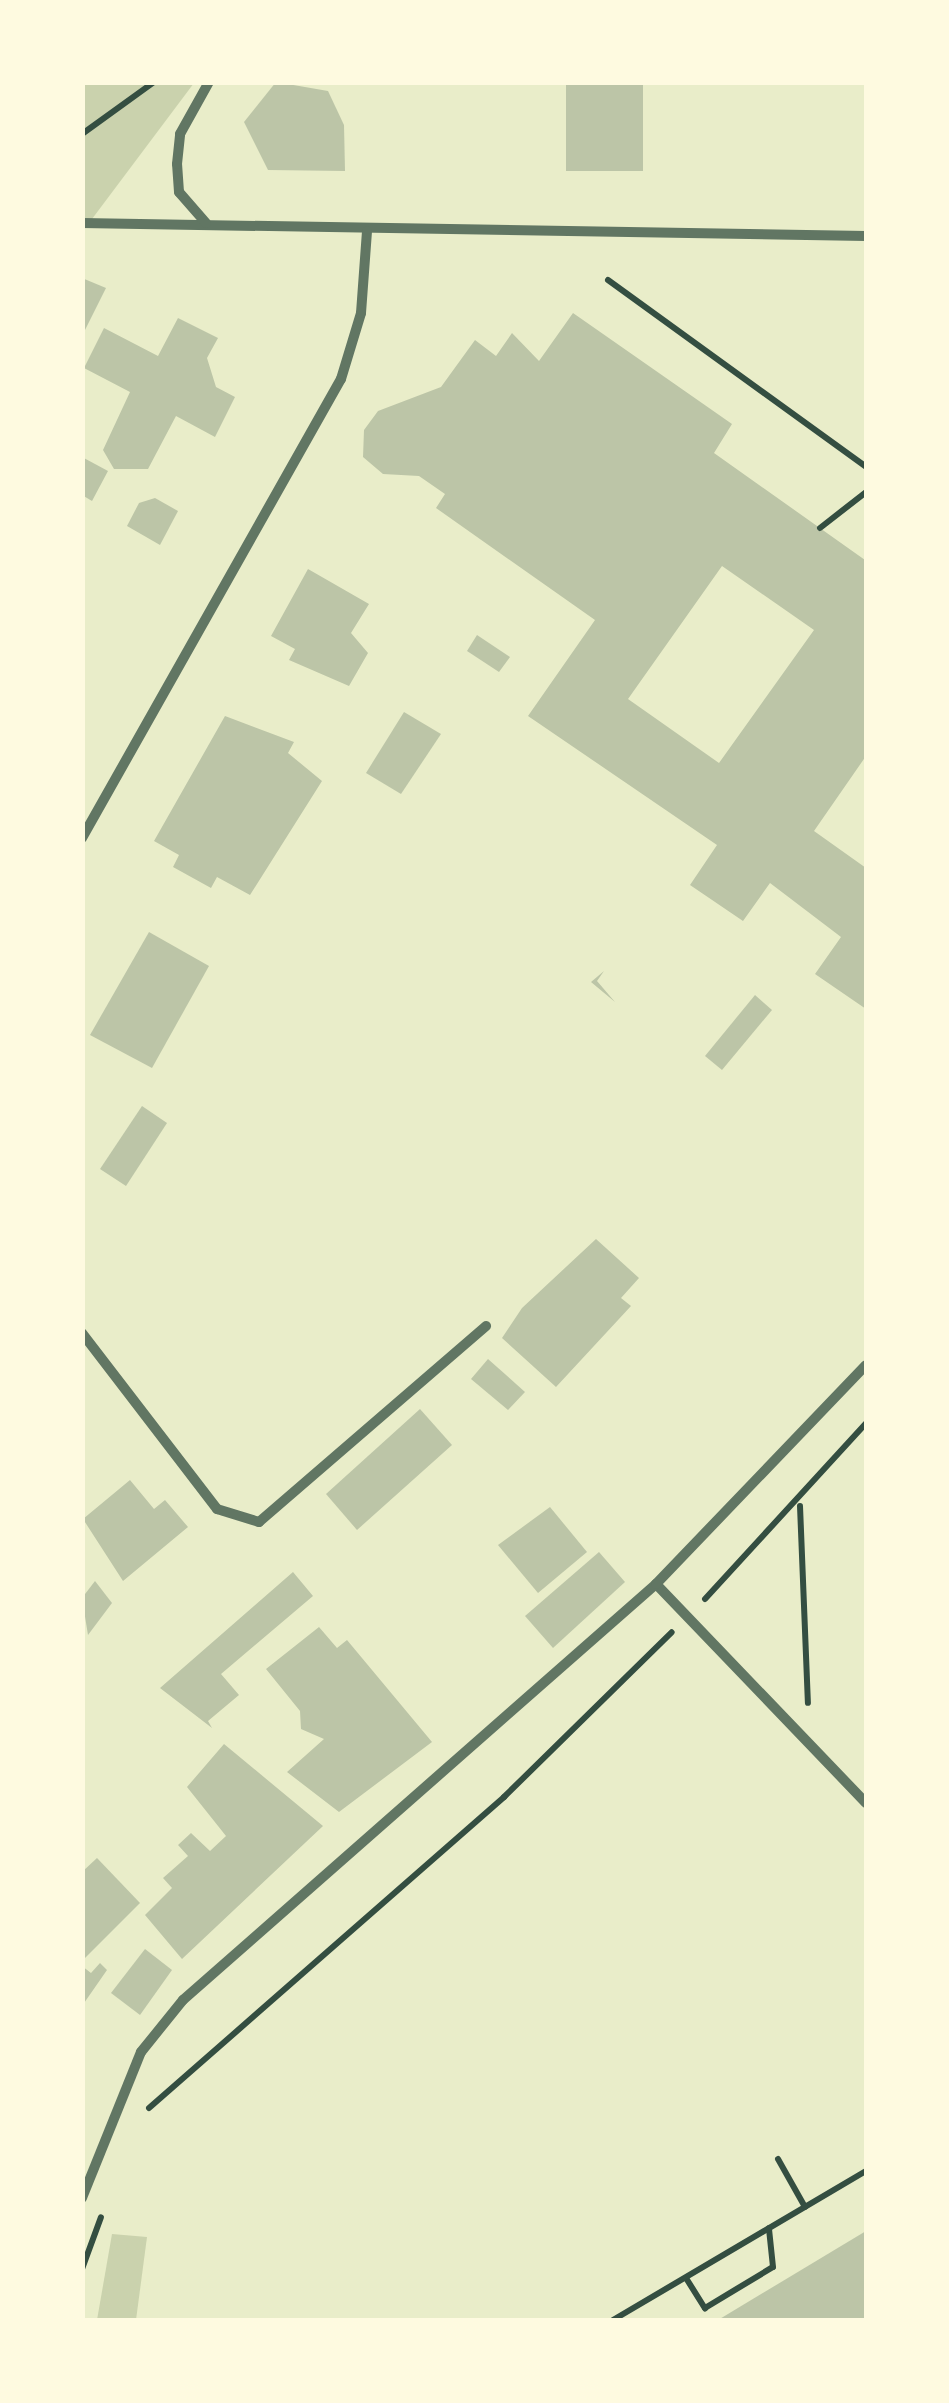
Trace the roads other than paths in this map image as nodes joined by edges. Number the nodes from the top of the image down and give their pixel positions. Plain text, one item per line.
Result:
1 (209, 82) edge
2 (82, 223) edge
3 (211, 226) junction
4 (367, 231) junction
5 (866, 236) edge
6 (82, 838) edge
7 (486, 1326) dead end
8 (82, 1332) edge
9 (866, 1366) edge
10 (656, 1584) junction
11 (866, 1802) edge
12 (82, 2198) edge

1 - 3 street
2 - 3 street
3 - 4 street
4 - 5 street
4 - 6 street
7 - 8 street
9 - 10 street
10 - 11 street
10 - 12 street

